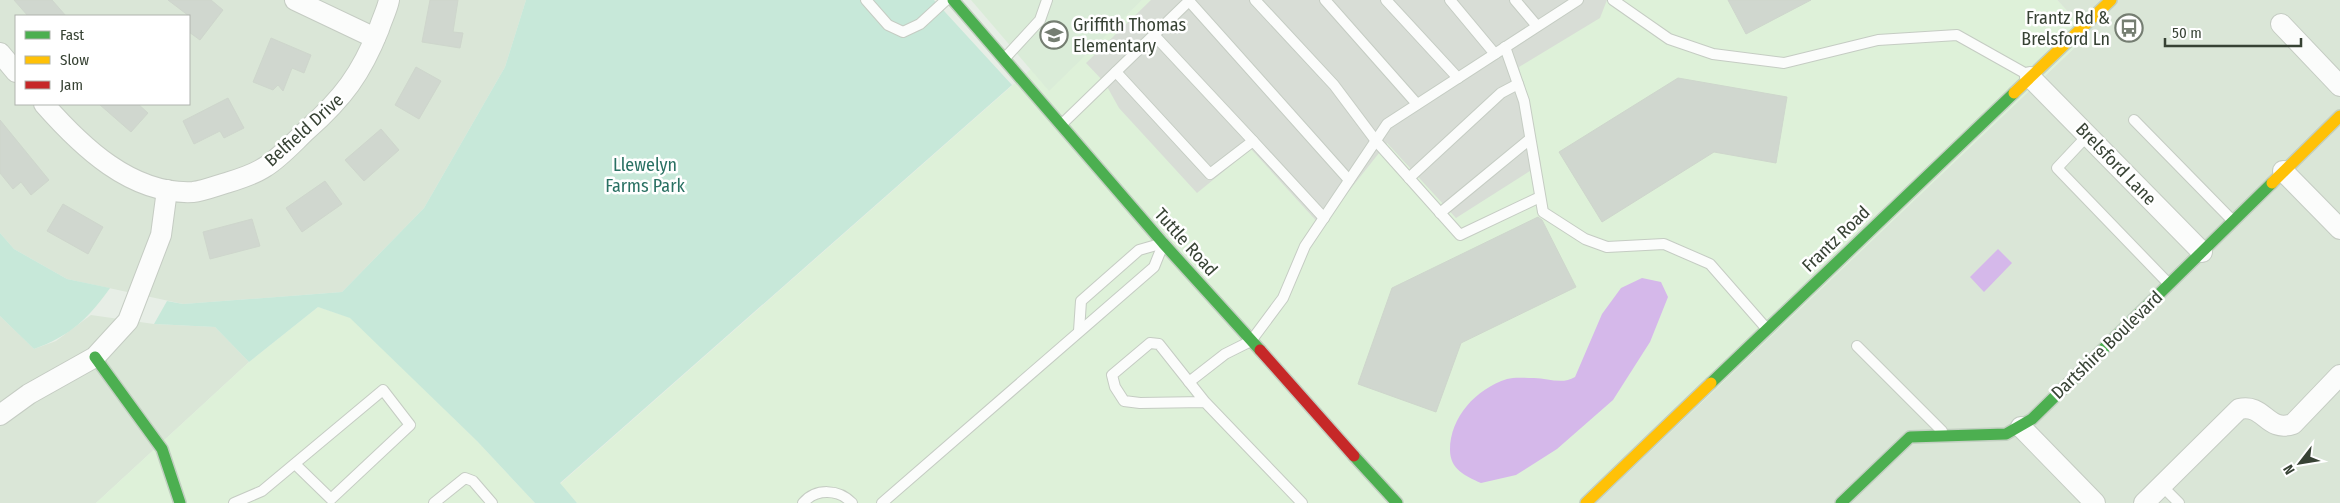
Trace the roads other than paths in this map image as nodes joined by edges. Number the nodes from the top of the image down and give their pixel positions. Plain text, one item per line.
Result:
1 (295, 0) edge
2 (389, 0) edge
3 (866, 0) edge
4 (946, 0) edge
5 (953, 0) edge
6 (1047, 0) edge
7 (1255, 0) edge
8 (1325, 0) edge
9 (1386, 0) edge
10 (1450, 0) edge
11 (1515, 0) edge
12 (1578, 0) edge
13 (1613, 0) edge
14 (2111, 0) edge
15 (1189, 1) edge
16 (2281, 24) dead end
17 (1537, 26) junction
18 (1154, 35) junction
19 (375, 38) junction
20 (1505, 47) junction
21 (0, 53) edge
22 (1495, 54) junction
23 (1004, 58) junction
24 (15, 71) edge
25 (1116, 72) junction
26 (2030, 77) junction
27 (1458, 78) junction
28 (1518, 84) junction
29 (2340, 86) edge
30 (1417, 104) junction
31 (45, 105) edge
32 (2340, 116) edge
33 (2134, 120) dead end
34 (1061, 125) junction
35 (2088, 135) junction
36 (1530, 138) junction
37 (1254, 141) junction
38 (1376, 141) junction
39 (2283, 171) junction
40 (1409, 178) junction
41 (1349, 180) junction
42 (166, 190) junction
43 (1540, 197) junction
44 (1440, 213) junction
45 (1324, 218) junction
46 (2233, 221) junction
47 (2340, 229) edge
48 (1163, 243) junction
49 (2202, 252) junction
50 (2169, 284) junction
51 (1767, 329) junction
52 (1079, 331) junction
53 (1251, 341) junction
54 (1857, 346) dead end
55 (95, 357) junction
56 (2340, 375) edge
57 (1189, 382) junction
58 (1205, 402) junction
59 (0, 415) edge
60 (2021, 427) junction
61 (1946, 436) junction
62 (294, 464) junction
63 (2162, 486) junction
64 (1851, 499) edge
65 (180, 503) edge
66 (234, 503) edge
67 (434, 503) edge
68 (492, 503) edge
69 (803, 503) edge
70 (852, 503) edge
71 (882, 503) edge
72 (1302, 503) edge
73 (1397, 503) edge
74 (1586, 503) edge
75 (2095, 503) edge
76 (2144, 503) edge
77 (2179, 503) edge

1 - 19 street
2 - 19 street, Belfield Drive
3 - 4 lane
5 - 23 main road, Tuttle Road
6 - 23 lane
7 - 38 lane
8 - 30 lane
9 - 27 lane
10 - 22 lane
11 - 17 lane
12 - 17 lane
13 - 26 lane
14 - 26 main road, Frantz Road
15 - 18 lane
15 - 41 lane
16 - 29 street
17 - 20 lane
18 - 25 lane
18 - 37 lane
19 - 42 street, Belfield Drive
20 - 22 lane
20 - 28 lane
21 - 24 street
22 - 27 lane
23 - 34 main road, Tuttle Road
25 - 34 lane
25 - 37 lane
26 - 35 street, Brelsford Lane
26 - 51 main road, Frantz Road
27 - 30 lane
28 - 36 lane
28 - 40 lane
30 - 38 lane
31 - 42 street, Belfield Drive
32 - 39 main road, Dartshire Boulevard
33 - 46 lane
34 - 48 main road, Tuttle Road
35 - 49 street, Brelsford Lane
35 - 50 lane
36 - 43 lane
36 - 44 lane
37 - 45 lane
38 - 40 lane
38 - 41 lane
39 - 46 main road, Dartshire Boulevard
39 - 47 street
40 - 44 lane
41 - 45 lane
42 - 55 street
43 - 44 lane
43 - 51 lane
45 - 53 lane
46 - 49 main road, Dartshire Boulevard
48 - 52 lane
48 - 52 lane
48 - 53 main road, Tuttle Road
49 - 50 main road, Dartshire Boulevard
50 - 60 main road, Dartshire Boulevard
51 - 74 main road, Frantz Road
52 - 71 lane
53 - 57 lane
53 - 73 main road, Tuttle Road
54 - 61 lane
55 - 59 street
55 - 65 main road
56 - 63 street
57 - 58 lane
57 - 58 lane
58 - 72 lane
60 - 61 main road, Dartshire Boulevard
60 - 75 street
61 - 64 main road, Dartshire Boulevard
62 - 62 lane
62 - 66 lane
63 - 76 street
63 - 77 lane
67 - 68 lane
69 - 70 lane

